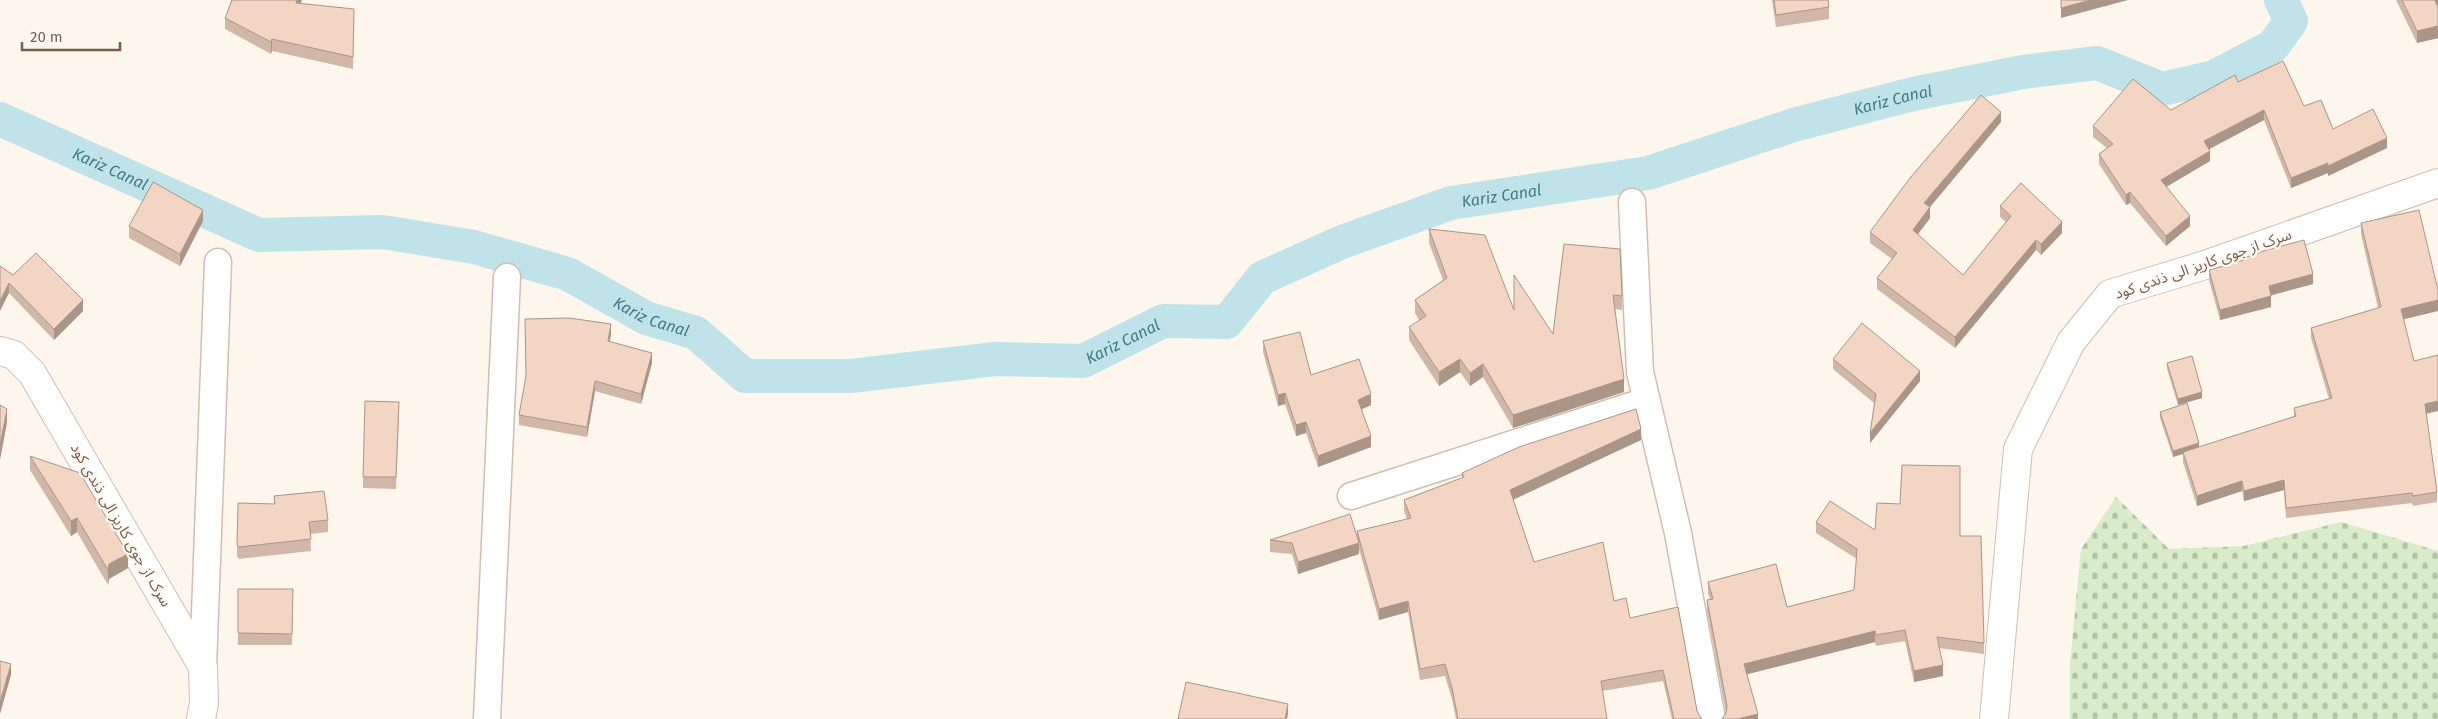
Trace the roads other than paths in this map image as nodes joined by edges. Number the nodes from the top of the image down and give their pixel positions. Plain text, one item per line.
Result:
1 (2438, 183) edge
2 (1632, 202) dead end
3 (218, 262) dead end
4 (507, 276) dead end
5 (0, 352) edge
6 (1646, 401) junction
7 (1351, 496) dead end
8 (203, 666) junction
9 (201, 719) edge
10 (487, 719) edge
11 (1712, 719) edge
12 (1994, 719) edge

1 - 12 street, سرک از جوی کاریز الی ذندی کود
2 - 6 street
3 - 8 street
4 - 10 street
5 - 8 street, سرک از جوی کاریز الی ذندی کود
6 - 7 street
6 - 11 street
8 - 9 street, سرک از جوی کاریز الی ذندی کود

